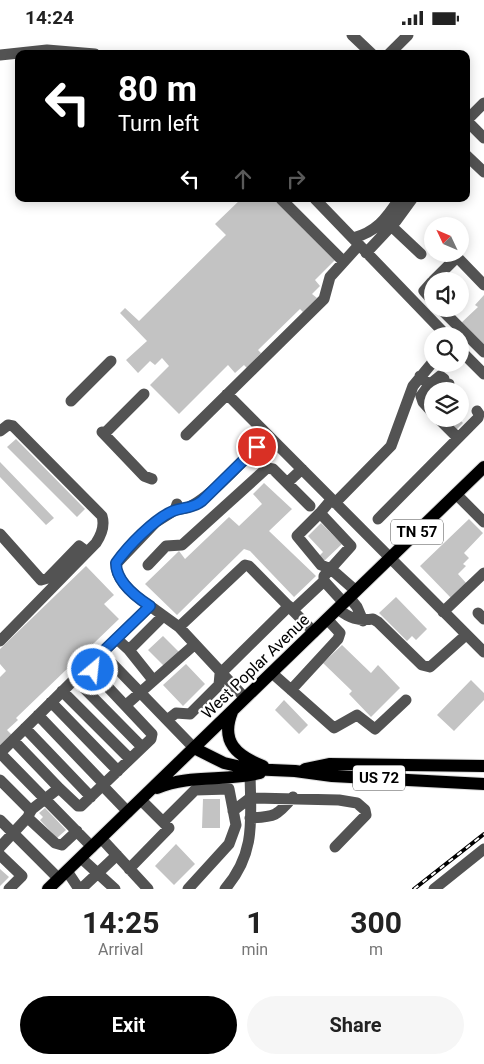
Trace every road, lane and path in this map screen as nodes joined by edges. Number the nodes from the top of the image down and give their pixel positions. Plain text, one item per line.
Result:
1 (352, 35) edge
2 (408, 35) edge
3 (368, 50) edge
4 (393, 50) edge
5 (15, 53) edge
6 (0, 55) edge
7 (484, 103) edge
8 (470, 118) edge
9 (470, 124) edge
10 (484, 138) edge
11 (470, 159) edge
12 (484, 172) edge
13 (284, 202) edge
14 (318, 202) edge
15 (398, 202) edge
16 (409, 202) edge
17 (388, 222) junction
18 (359, 245) junction
19 (421, 254) dead end
20 (343, 261) junction
21 (443, 272) edge
22 (484, 285) edge
23 (449, 317) edge
24 (438, 327) edge
25 (484, 352) edge
26 (469, 359) edge
27 (111, 361) dead end
28 (424, 372) edge
29 (484, 374) edge
30 (420, 376) junction
31 (426, 382) edge
32 (433, 382) edge
33 (443, 382) edge
34 (144, 394) dead end
35 (227, 394) junction
36 (71, 401) dead end
37 (477, 411) dead end
38 (447, 427) edge
39 (0, 431) edge
40 (186, 435) dead end
41 (268, 435) junction
42 (458, 438) junction
43 (484, 467) edge
44 (302, 469) junction
45 (227, 476) junction
46 (152, 479) dead end
47 (287, 483) junction
48 (242, 490) junction
49 (456, 494) junction
50 (333, 501) junction
51 (315, 510) junction
52 (378, 519) dead end
53 (484, 521) edge
54 (0, 534) edge
55 (87, 552) junction
56 (389, 559) junction
57 (148, 565) dead end
58 (331, 569) junction
59 (484, 573) edge
60 (324, 581) junction
61 (347, 600) junction
62 (150, 606) junction
63 (291, 608) junction
64 (443, 612) junction
65 (163, 616) junction
66 (327, 619) junction
67 (363, 621) junction
68 (179, 627) junction
69 (314, 632) junction
70 (466, 635) junction
71 (117, 639) junction
72 (0, 641) edge
73 (194, 645) junction
74 (129, 650) junction
75 (484, 652) edge
76 (102, 653) junction
77 (88, 666) junction
78 (272, 673) junction
79 (220, 674) junction
80 (75, 679) junction
81 (153, 680) junction
82 (292, 690) junction
83 (62, 691) junction
84 (140, 693) junction
85 (245, 698) junction
86 (406, 701) dead end
87 (51, 702) junction
88 (126, 705) junction
89 (233, 710) junction
90 (38, 715) junction
91 (167, 720) junction
92 (25, 728) junction
93 (13, 740) junction
94 (142, 747) junction
95 (194, 748) junction
96 (0, 753) edge
97 (130, 759) junction
98 (484, 766) edge
99 (250, 768) junction
100 (118, 771) junction
101 (295, 771) junction
102 (0, 780) edge
103 (484, 784) edge
104 (103, 785) junction
105 (59, 788) junction
106 (145, 795) junction
107 (91, 797) junction
108 (293, 797) junction
109 (250, 798) junction
110 (45, 799) junction
111 (128, 811) junction
112 (233, 811) junction
113 (29, 815) junction
114 (250, 818) junction
115 (0, 820) edge
116 (163, 822) junction
117 (77, 831) junction
118 (13, 833) junction
119 (96, 842) junction
120 (0, 847) edge
121 (334, 847) dead end
122 (484, 849) edge
123 (0, 855) edge
124 (117, 855) junction
125 (81, 858) junction
126 (130, 869) junction
127 (98, 873) junction
128 (63, 875) junction
129 (9, 889) edge
130 (48, 889) edge
131 (80, 889) edge
132 (115, 889) edge
133 (148, 889) edge
134 (188, 889) edge
135 (225, 889) edge
136 (434, 889) edge

1 - 3 street
2 - 4 street
5 - 6 street
7 - 8 street
9 - 10 street
11 - 12 street
13 - 20 street
14 - 18 street
15 - 17 street
16 - 17 street
17 - 18 street
17 - 18 street
17 - 19 street
18 - 20 street
18 - 24 street
20 - 35 street
21 - 22 street
23 - 25 street
26 - 29 street
27 - 36 street
28 - 30 street
30 - 31 street
30 - 50 street
32 - 33 street
34 - 46 street
35 - 40 street
35 - 41 street
37 - 42 street
38 - 42 street
39 - 55 street
41 - 44 street
41 - 45 street
42 - 52 street
43 - 49 main road, West Poplar Avenue / TN 57
44 - 47 street
44 - 50 street
45 - 48 street
45 - 62 street
47 - 48 street
47 - 51 street
48 - 57 street
49 - 53 street
49 - 56 main road, West Poplar Avenue / TN 57
50 - 51 street
50 - 56 street
51 - 58 street
51 - 58 street
54 - 55 street
55 - 72 street
56 - 61 main road, West Poplar Avenue / TN 57
56 - 64 street
58 - 60 street
58 - 61 street
59 - 64 street
60 - 61 street
60 - 63 street
61 - 66 main road, West Poplar Avenue / TN 57
61 - 67 street
61 - 67 street
62 - 65 street
62 - 71 street
63 - 68 street
63 - 69 street
63 - 79 street
64 - 70 street
65 - 68 street
65 - 74 street
66 - 69 main road, West Poplar Avenue / TN 57
66 - 82 street
67 - 70 street
68 - 73 street
69 - 78 main road, West Poplar Avenue / TN 57
70 - 75 street
71 - 74 street
71 - 76 street
73 - 79 street
73 - 81 street
74 - 81 street
76 - 77 street
76 - 84 street
77 - 80 street
77 - 88 street
78 - 82 street
78 - 85 main road, West Poplar Avenue / TN 57
79 - 85 street
79 - 91 street
80 - 83 street
80 - 94 street
81 - 84 street
82 - 86 street
83 - 87 street
83 - 97 street
84 - 88 street
84 - 91 street
85 - 89 main road, West Poplar Avenue / TN 57
87 - 90 street
87 - 100 street
88 - 94 street
89 - 95 main road, West Poplar Avenue / TN 57
89 - 99 main road
90 - 92 street
90 - 104 street
91 - 95 street
92 - 93 street
92 - 107 street
93 - 96 street
93 - 105 street
94 - 97 street
95 - 99 main road, US 72
95 - 106 main road, West Poplar Avenue / US 72
96 - 110 street
97 - 100 street
98 - 101 main road, US 72
99 - 101 main road, US 72
99 - 106 main road, US 72
99 - 109 street
100 - 104 street
101 - 103 main road, US 72
102 - 113 street
104 - 107 street
104 - 111 street
105 - 107 street
105 - 110 street
106 - 111 main road, West Poplar Avenue / US 72
106 - 116 street
108 - 109 street
108 - 114 street
108 - 121 street
109 - 112 street
109 - 114 street
110 - 113 street
110 - 117 street
111 - 119 main road, West Poplar Avenue / US 72
112 - 116 street
112 - 134 street
113 - 117 street
113 - 118 street
114 - 135 street
115 - 118 street
116 - 126 street
117 - 119 street
118 - 120 street
118 - 128 street
119 - 124 street
119 - 125 main road, West Poplar Avenue / US 72
122 - 136 street
123 - 129 street
124 - 126 street
124 - 127 street
125 - 127 street
125 - 128 main road, West Poplar Avenue / US 72
126 - 133 street
127 - 131 street
127 - 132 street
128 - 130 main road, West Poplar Avenue / US 72
128 - 131 street

